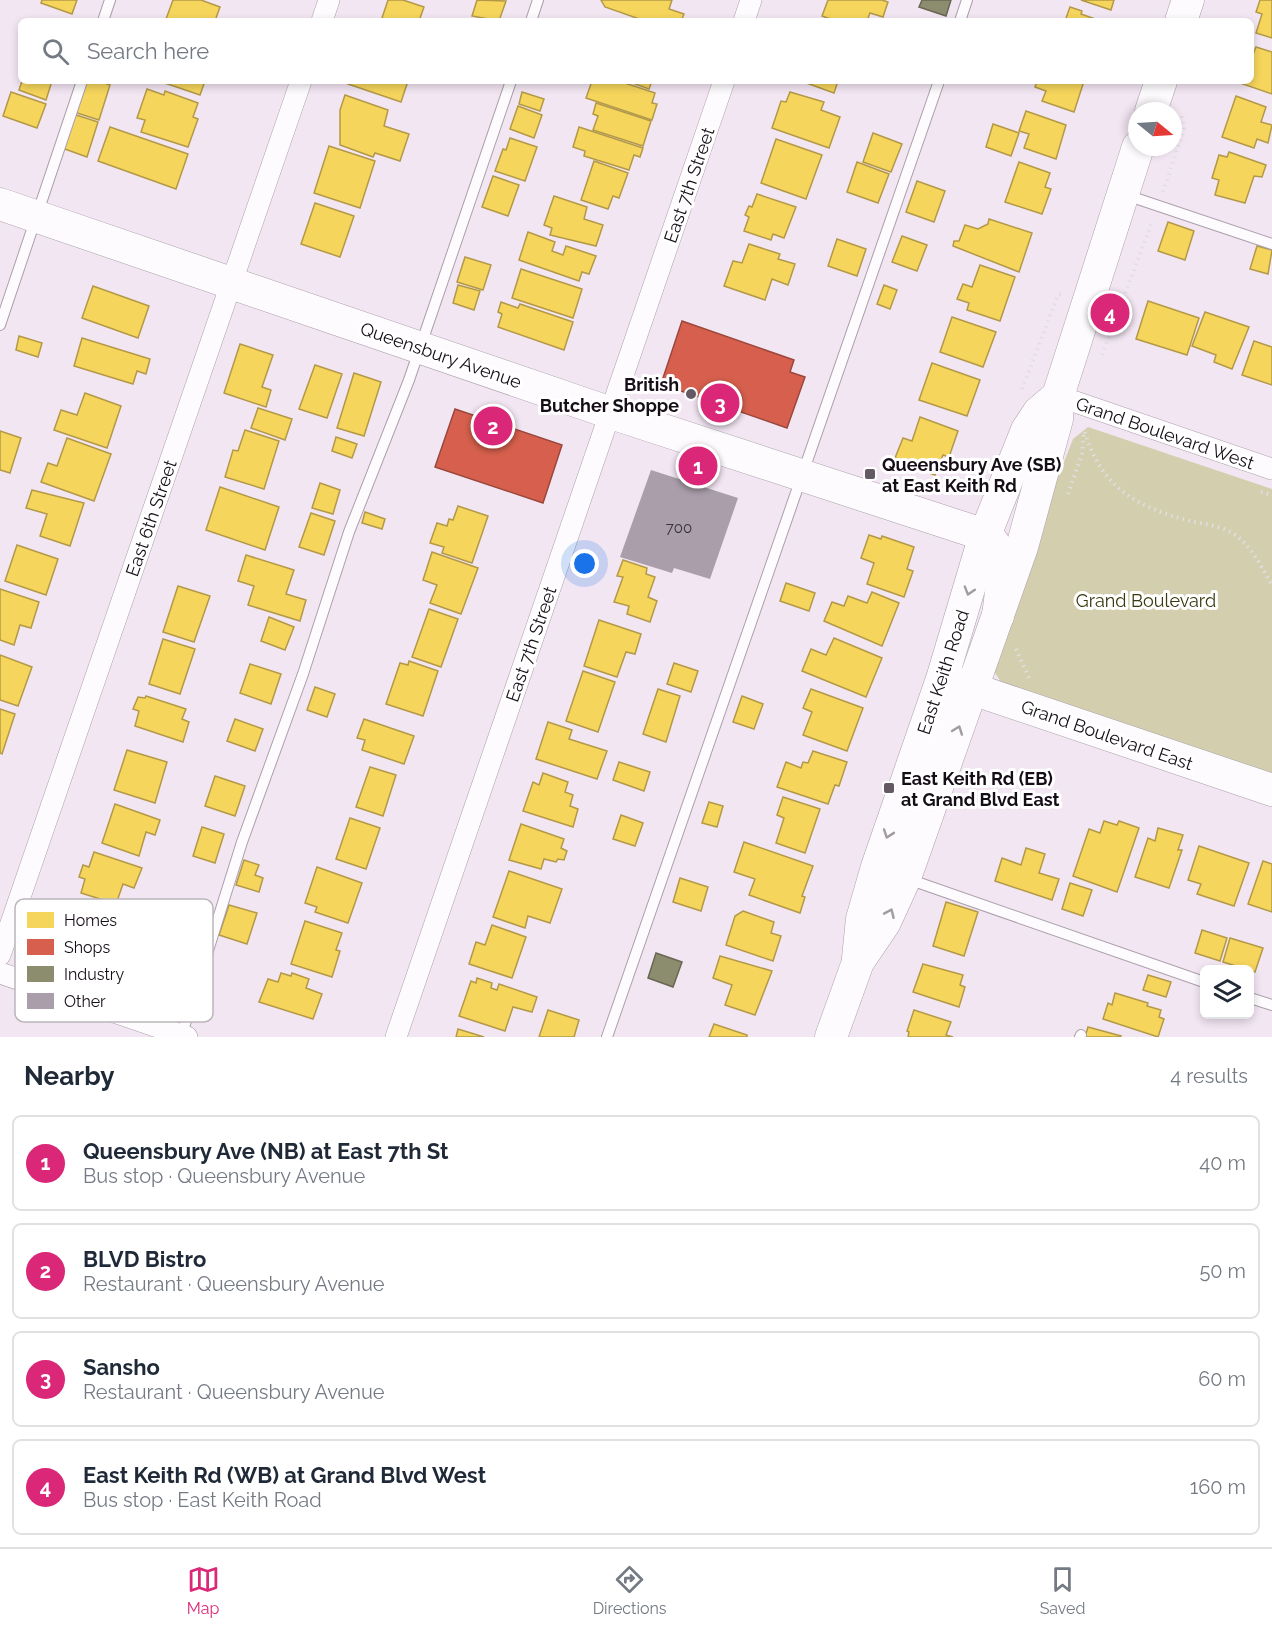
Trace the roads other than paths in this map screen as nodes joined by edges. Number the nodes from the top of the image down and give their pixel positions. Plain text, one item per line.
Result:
1 (110, 0) edge
2 (329, 0) edge
3 (538, 0) edge
4 (751, 0) edge
5 (967, 0) edge
6 (1188, 0) edge
7 (104, 18) edge
8 (323, 18) edge
9 (532, 18) edge
10 (745, 18) edge
11 (961, 18) edge
12 (1182, 18) edge
13 (81, 84) edge
14 (300, 84) edge
15 (510, 84) edge
16 (723, 84) edge
17 (938, 84) edge
18 (1161, 84) edge
19 (1164, 102) edge
20 (1135, 156) edge
21 (1123, 194) junction
22 (0, 204) edge
23 (36, 216) junction
24 (1272, 244) edge
25 (232, 284) junction
26 (0, 326) edge
27 (419, 348) junction
28 (1058, 396) junction
29 (611, 413) junction
30 (1272, 469) edge
31 (804, 477) junction
32 (1036, 495) junction
33 (986, 535) junction
34 (998, 616) junction
35 (942, 679) junction
36 (972, 689) junction
37 (1272, 790) edge
38 (905, 878) junction
39 (19, 899) edge
40 (15, 912) edge
41 (213, 937) edge
42 (0, 955) edge
43 (858, 962) junction
44 (0, 973) edge
45 (15, 978) edge
46 (1200, 981) edge
47 (1254, 999) edge
48 (1272, 1005) edge
49 (142, 1022) edge
50 (183, 1036) edge
51 (396, 1037) edge
52 (607, 1037) edge
53 (831, 1037) edge

1 - 7 lane
2 - 8 street
3 - 9 lane
4 - 10 street
5 - 11 lane
6 - 12 street
13 - 23 lane
14 - 25 street, East 6th Street
15 - 27 lane
16 - 29 street, East 7th Street
17 - 31 lane
18 - 19 street
20 - 21 street, East Keith Road
21 - 24 lane
21 - 28 street, East Keith Road
22 - 23 street, Queensbury Avenue
23 - 25 street, Queensbury Avenue
23 - 26 lane
25 - 27 street, Queensbury Avenue
25 - 39 street, East 6th Street
27 - 29 street, Queensbury Avenue
27 - 41 lane
28 - 30 street, Grand Boulevard West
28 - 32 street, East Keith Road
28 - 33 street, East Keith Road
29 - 31 street, Queensbury Avenue
29 - 51 street, East 7th Street
31 - 33 street, Queensbury Avenue
31 - 52 lane
32 - 33 street
32 - 34 street, East Keith Road
33 - 34 street
33 -> 35 street, East Keith Road
34 - 36 street, East Keith Road
35 - 36 street, Grand Boulevard East
35 -> 43 street, East Keith Road
36 - 37 street, Grand Boulevard East
38 -> 36 street, East Keith Road
43 -> 38 street, East Keith Road
38 - 46 lane
40 - 42 street, East 6th Street
43 - 53 street, East Keith Road
44 - 45 street
47 - 48 lane
49 - 50 street

